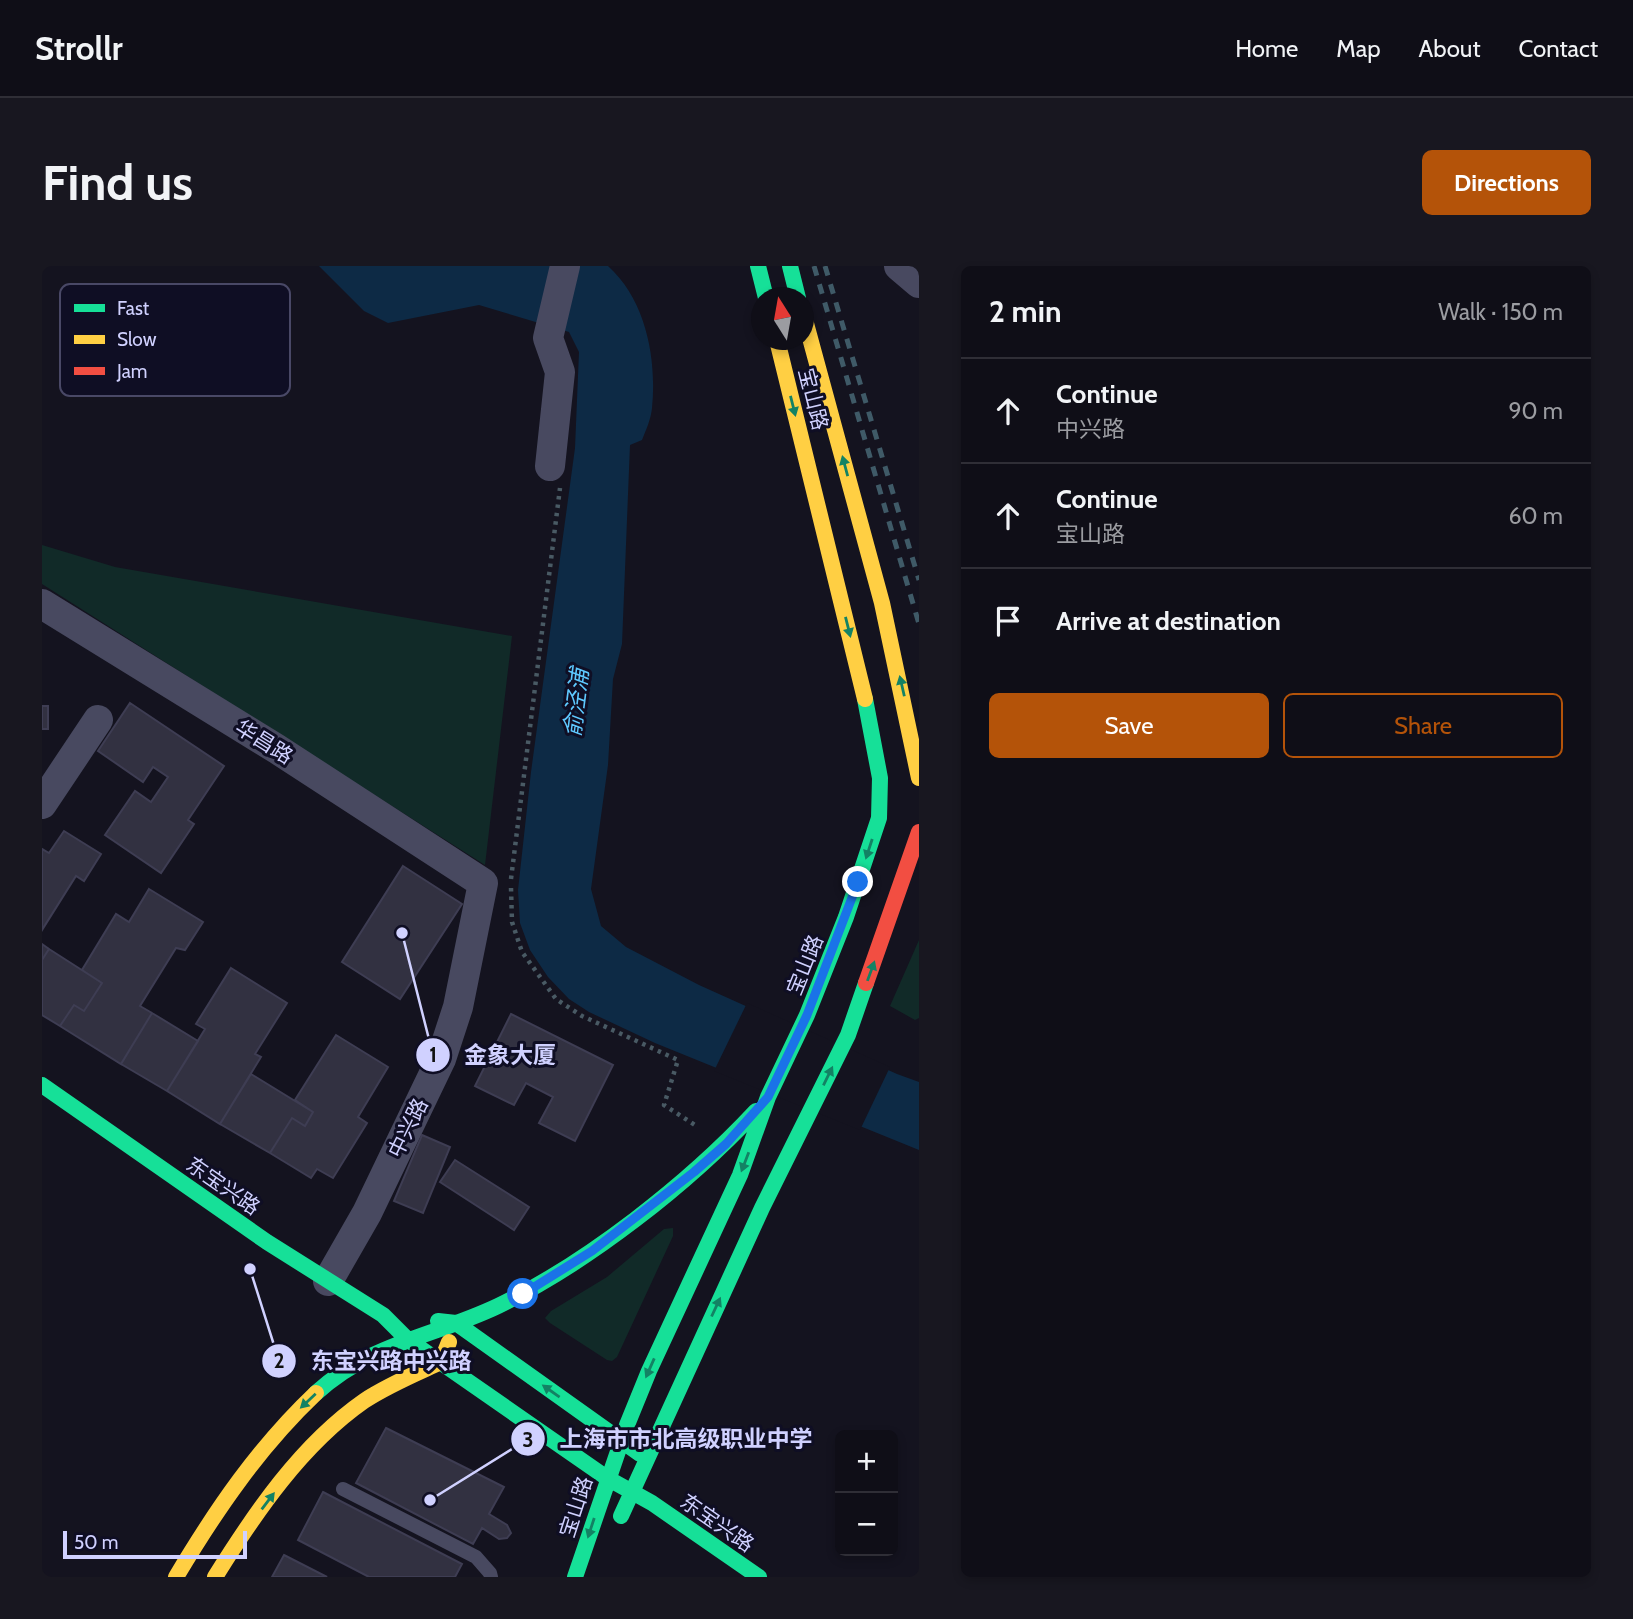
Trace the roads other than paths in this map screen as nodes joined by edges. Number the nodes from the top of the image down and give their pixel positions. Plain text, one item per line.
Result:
1 (565, 266) edge
2 (758, 266) edge
3 (790, 266) edge
4 (899, 266) edge
5 (919, 283) edge
6 (763, 287) edge
7 (795, 287) edge
8 (779, 350) edge
9 (813, 350) edge
10 (556, 471) road end
11 (42, 604) edge
12 (98, 720) dead end
13 (919, 778) edge
14 (42, 804) edge
15 (879, 818) junction
16 (919, 831) edge
17 (483, 883) joint
18 (42, 1085) edge
19 (768, 1097) junction
20 (328, 1282) junction
21 (383, 1315) junction
22 (456, 1323) junction
23 (407, 1339) junction
24 (441, 1362) junction
25 (621, 1440) junction
26 (647, 1458) junction
27 (607, 1478) junction
28 (343, 1489) dead end
29 (631, 1491) junction
30 (652, 1503) junction
31 (617, 1528) dead end
32 (176, 1577) edge
33 (215, 1577) edge
34 (491, 1577) edge
35 (575, 1577) edge
36 (758, 1577) edge

1 - 10 street
2 - 6 main road
3 - 7 main road
4 - 5 street
8 -> 15 main road, 宝山路
13 -> 9 main road, 宝山路
11 - 17 street, 华昌路
12 - 14 street
15 - 16 main road
15 -> 19 main road, 宝山路
26 -> 16 main road
17 - 20 street, 中兴路
18 - 20 main road, 东宝兴路
19 - 22 main road
19 -> 25 main road, 宝山路
20 - 21 main road, 东宝兴路
21 - 22 main road, 东宝兴路
21 - 23 main road, 东宝兴路
22 - 23 main road
22 - 24 main road
25 -> 22 main road, 东宝兴路
23 - 24 main road, 东宝兴路
23 -> 32 main road
24 - 27 main road, 东宝兴路
33 -> 24 main road
25 - 26 main road, 东宝兴路
25 - 27 main road, 宝山路
26 - 29 main road
26 - 30 main road, 东宝兴路
27 - 29 main road, 东宝兴路
27 -> 35 main road, 宝山路
28 - 34 lane
29 - 30 main road, 东宝兴路
29 - 31 main road
30 - 36 main road, 东宝兴路

